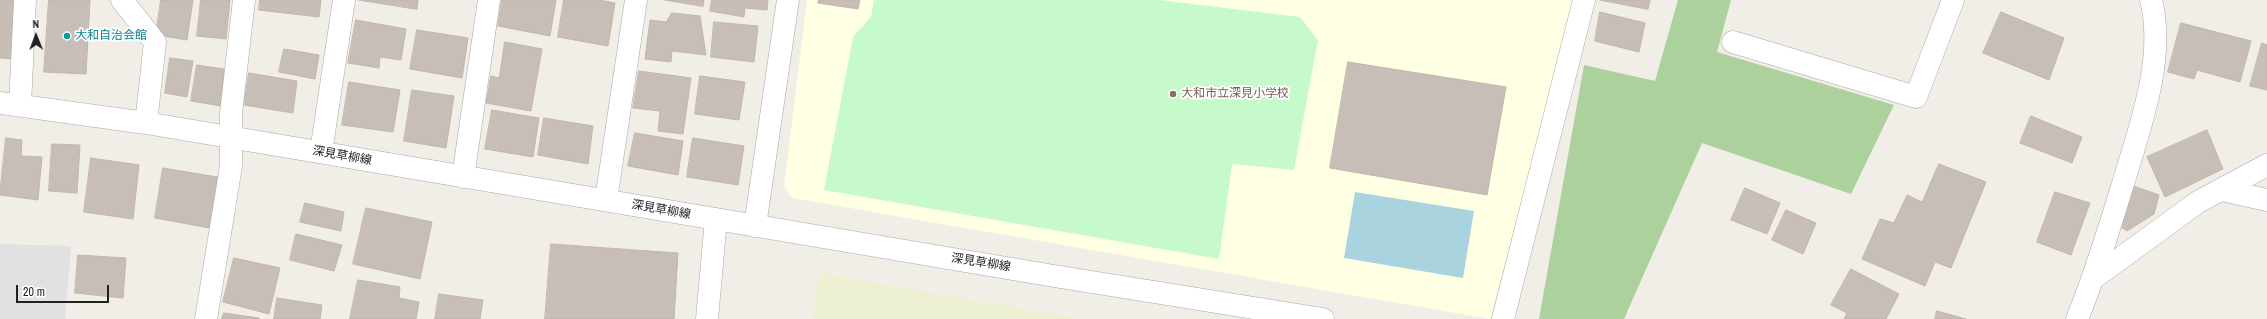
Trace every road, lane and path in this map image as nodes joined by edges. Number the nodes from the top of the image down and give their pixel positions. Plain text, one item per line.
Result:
1 (25, 0) edge
2 (122, 0) edge
3 (244, 0) edge
4 (344, 0) edge
5 (489, 0) edge
6 (636, 0) edge
7 (788, 0) edge
8 (1584, 0) edge
9 (1953, 0) edge
10 (2151, 0) edge
11 (1734, 42) dead end
12 (10, 104) edge
13 (146, 123) junction
14 (230, 137) junction
15 (321, 152) junction
16 (2267, 165) edge
17 (463, 177) junction
18 (2222, 190) junction
19 (606, 200) junction
20 (2267, 200) edge
21 (716, 219) junction
22 (755, 226) junction
23 (2095, 277) junction
24 (206, 319) edge
25 (707, 319) edge
26 (1323, 319) edge
27 (1503, 319) edge
28 (2077, 319) edge

1 - 12 street
2 - 13 street
3 - 14 street
4 - 15 street
5 - 17 street
6 - 19 street
7 - 22 street
8 - 27 street
9 - 11 street
10 - 23 street
12 - 13 street, 深見草柳線
13 - 14 street, 深見草柳線
14 - 15 street, 深見草柳線
14 - 24 street
15 - 17 street, 深見草柳線
16 - 18 street
17 - 19 street, 深見草柳線
18 - 20 street
18 - 23 street
19 - 21 street, 深見草柳線
21 - 22 street, 深見草柳線
21 - 25 street
22 - 26 street, 深見草柳線
23 - 28 street

